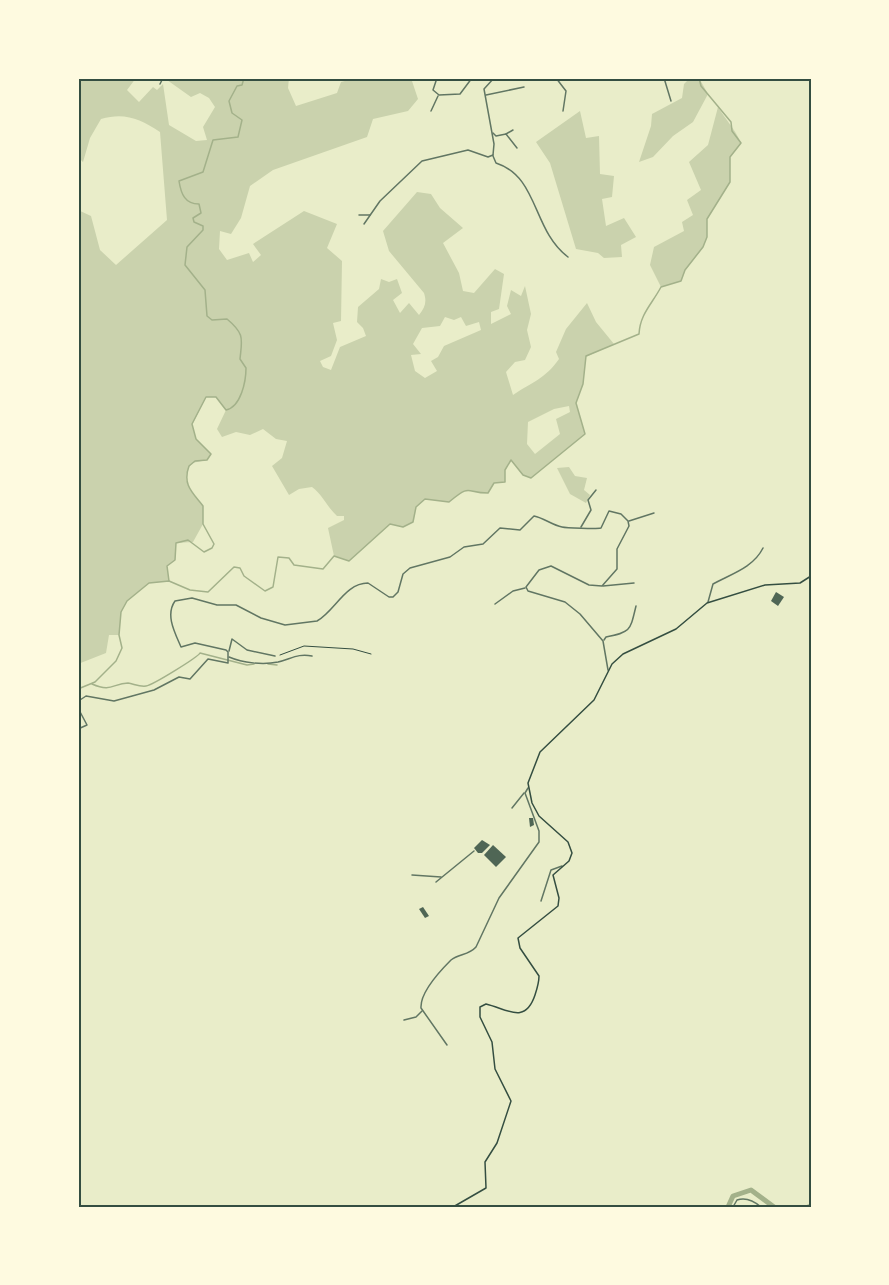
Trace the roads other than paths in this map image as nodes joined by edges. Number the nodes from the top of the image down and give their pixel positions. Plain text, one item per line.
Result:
1 (163, 78) edge
2 (436, 78) edge
3 (472, 78) edge
4 (494, 78) edge
5 (556, 78) edge
6 (664, 78) edge
7 (160, 84) dead end
8 (524, 87) dead end
9 (439, 95) junction
10 (485, 95) junction
11 (671, 101) dead end
12 (431, 111) dead end
13 (563, 111) dead end
14 (490, 130) junction
15 (513, 130) dead end
16 (507, 134) junction
17 (518, 148) dead end
18 (493, 155) junction
19 (359, 215) dead end
20 (371, 215) junction
21 (364, 224) dead end
22 (568, 257) dead end
23 (596, 490) dead end
24 (654, 513) dead end
25 (628, 521) junction
26 (581, 526) junction
27 (763, 548) dead end
28 (811, 576) edge
29 (634, 583) dead end
30 (602, 586) junction
31 (526, 587) junction
32 (811, 593) edge
33 (707, 603) junction
34 (495, 604) dead end
35 (636, 606) dead end
36 (811, 614) edge
37 (603, 641) junction
38 (811, 641) edge
39 (811, 649) edge
40 (228, 652) junction
41 (229, 656) junction
42 (275, 656) road end
43 (312, 656) dead end
44 (608, 670) junction
45 (78, 729) edge
46 (528, 788) junction
47 (525, 792) junction
48 (512, 808) dead end
49 (474, 851) dead end
50 (563, 866) junction
51 (412, 875) dead end
52 (441, 876) junction
53 (436, 882) dead end
54 (541, 901) dead end
55 (423, 1010) junction
56 (404, 1020) dead end
57 (447, 1045) dead end
58 (453, 1207) edge
59 (733, 1207) edge
60 (761, 1207) edge

1 - 7 street
2 - 9 street
3 - 9 street
4 - 10 street
5 - 13 street
6 - 11 street
8 - 10 street
9 - 12 street
10 - 14 street
14 - 16 street
14 - 18 street
15 - 16 street
16 - 17 street
18 - 20 street
18 - 22 street
19 - 20 street
20 - 21 street
23 - 26 street
24 - 25 street
25 - 26 street
25 - 30 street
26 - 40 street
27 - 33 street
28 - 33 main road
29 - 30 street
30 - 31 street
31 - 34 street
31 - 37 street
32 - 36 street
33 - 44 main road
35 - 37 street
37 - 44 street
38 - 39 street
40 - 41 street
40 - 42 street
41 - 43 street
41 - 45 street
44 - 46 main road
46 - 47 street
46 - 50 main road
47 - 48 street
47 - 55 street
49 - 52 street
50 - 54 street
50 - 58 main road
51 - 52 street
52 - 53 street
55 - 56 street
55 - 57 street
59 - 60 street

